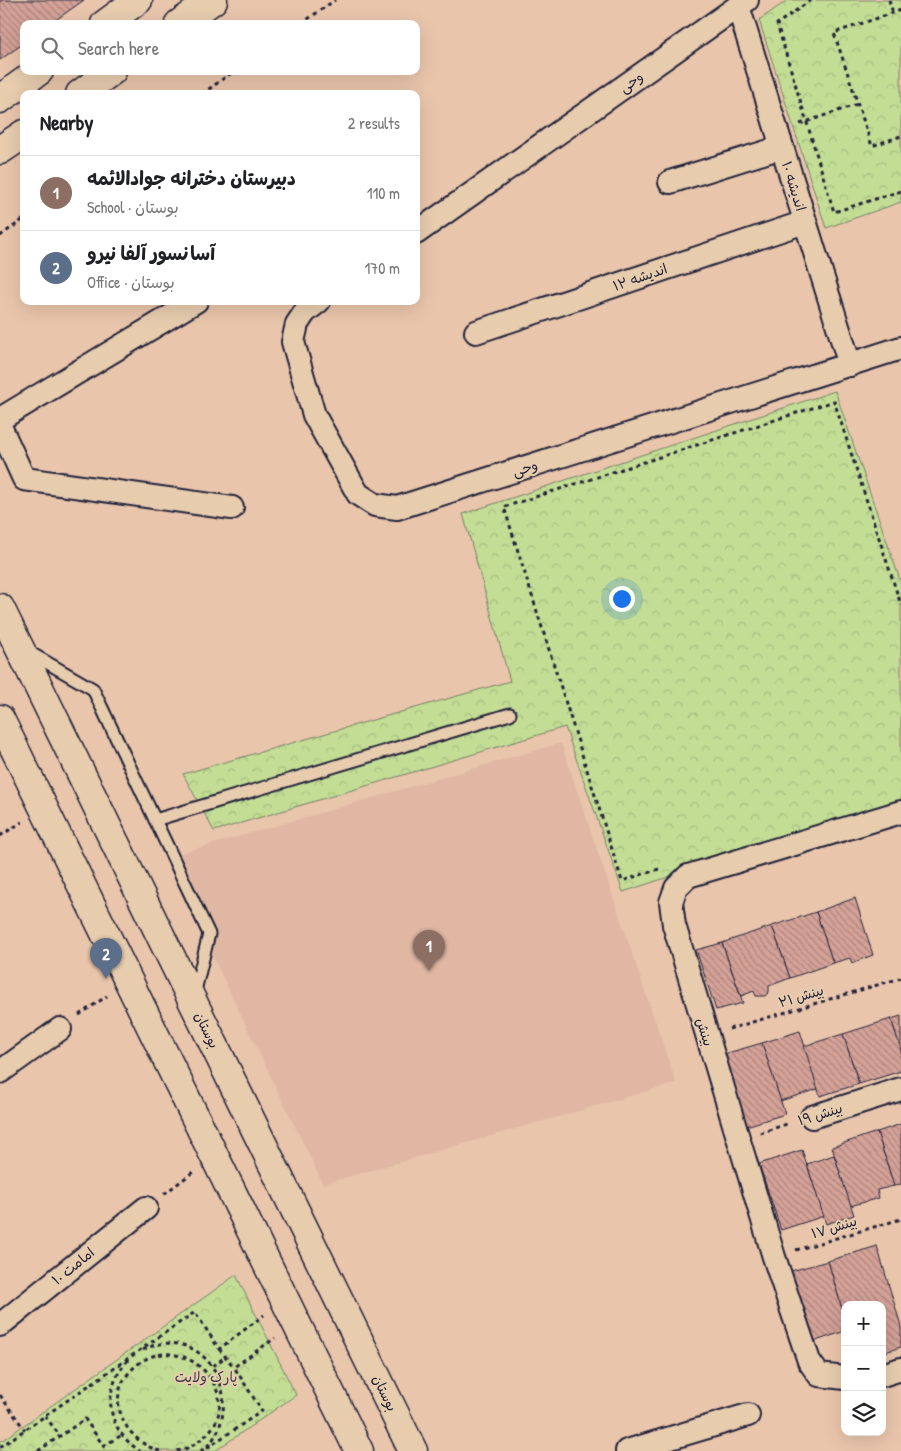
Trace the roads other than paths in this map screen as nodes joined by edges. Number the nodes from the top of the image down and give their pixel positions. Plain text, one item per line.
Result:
1 (138, 0) edge
2 (213, 0) edge
3 (743, 3) edge
4 (110, 20) edge
5 (185, 20) edge
6 (33, 75) edge
7 (106, 75) edge
8 (86, 90) edge
9 (0, 99) edge
10 (20, 137) edge
11 (780, 139) junction
12 (0, 150) edge
13 (670, 182) dead end
14 (805, 222) junction
15 (420, 230) edge
16 (189, 305) edge
17 (315, 305) edge
18 (476, 332) dead end
19 (901, 348) edge
20 (850, 365) junction
21 (0, 419) edge
22 (0, 426) edge
23 (232, 508) dead end
24 (0, 608) edge
25 (19, 646) junction
26 (510, 714) dead end
27 (0, 719) edge
28 (901, 812) edge
29 (155, 820) junction
30 (192, 1001) junction
31 (60, 1030) road end
32 (0, 1072) edge
33 (901, 1089) edge
34 (812, 1116) road end
35 (146, 1208) road end
36 (0, 1325) edge
37 (901, 1370) edge
38 (886, 1374) edge
39 (841, 1378) edge
40 (748, 1415) dead end
41 (359, 1451) edge
42 (413, 1451) edge
43 (628, 1451) edge

1 - 4 street
2 - 5 street
3 - 11 street, اندیشه ۱۰
3 - 15 street, وحی
6 - 9 street
7 - 8 street
10 - 12 street
11 - 13 street
11 - 14 street, اندیشه ۱۰
14 - 18 street, اندیشه ۱۲
14 - 20 street, اندیشه ۱۰
16 - 21 street
17 - 20 street, وحی
19 - 20 street, وحی
22 - 23 street
24 - 25 street, بوستان
25 - 29 lane
25 - 30 street, بوستان
26 - 29 lane
27 - 41 street
28 - 39 street, بینش
29 - 30 lane
30 - 42 street, بوستان
31 - 32 street
33 - 34 street, بینش ۱۹
35 - 36 street, امامت ۱۰
37 - 38 street
40 - 43 street

